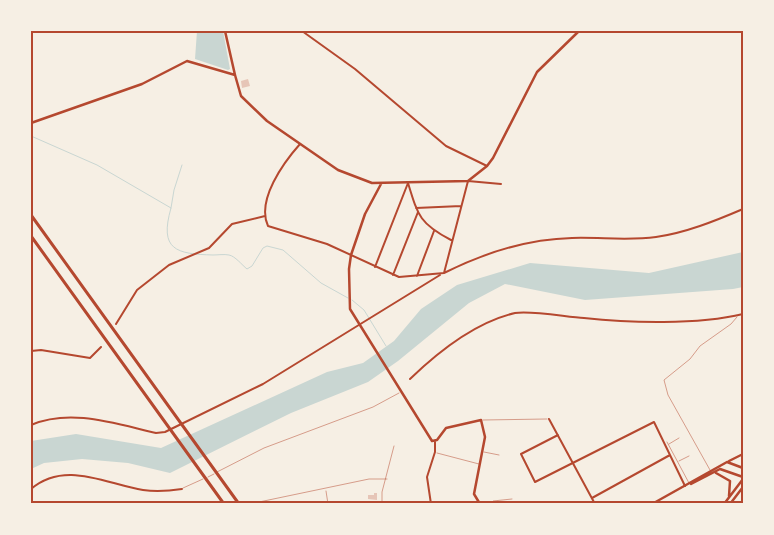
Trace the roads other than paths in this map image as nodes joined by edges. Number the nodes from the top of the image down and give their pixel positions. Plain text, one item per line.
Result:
1 (226, 31) edge
2 (302, 31) edge
3 (579, 31) edge
4 (235, 75) junction
5 (31, 123) edge
6 (300, 144) junction
7 (487, 166) junction
8 (468, 180) junction
9 (408, 183) junction
10 (381, 184) junction
11 (501, 184) dead end
12 (461, 206) junction
13 (416, 208) junction
14 (743, 209) edge
15 (418, 212) junction
16 (31, 215) edge
17 (265, 216) junction
18 (434, 231) junction
19 (31, 236) edge
20 (452, 241) junction
21 (351, 255) junction
22 (375, 266) junction
23 (442, 274) junction
24 (393, 275) junction
25 (417, 276) junction
26 (743, 314) edge
27 (738, 315) junction
28 (116, 324) dead end
29 (359, 325) junction
30 (101, 347) dead end
31 (31, 351) edge
32 (410, 379) dead end
33 (400, 392) junction
34 (549, 419) joint
35 (481, 420) junction
36 (31, 425) edge
37 (558, 435) junction
38 (679, 438) dead end
39 (435, 442) junction
40 (667, 442) dead end
41 (668, 445) junction
42 (394, 446) dead end
43 (435, 452) junction
44 (483, 452) junction
45 (743, 454) edge
46 (499, 455) dead end
47 (670, 455) junction
48 (689, 456) dead end
49 (677, 462) junction
50 (727, 462) junction
51 (573, 463) junction
52 (480, 464) junction
53 (743, 468) edge
54 (710, 471) junction
55 (715, 472) junction
56 (743, 478) edge
57 (387, 479) junction
58 (689, 484) junction
59 (685, 486) junction
60 (743, 487) edge
61 (31, 488) edge
62 (182, 489) joint
63 (326, 489) junction
64 (729, 496) junction
65 (592, 498) junction
66 (512, 499) dead end
67 (259, 502) dead end
68 (224, 504) edge
69 (239, 504) edge
70 (328, 504) edge
71 (382, 504) edge
72 (430, 504) edge
73 (480, 504) edge
74 (491, 504) edge
75 (595, 504) edge
76 (652, 504) edge
77 (724, 504) edge
78 (730, 504) edge

1 - 4 street
2 - 7 street
3 - 7 street
4 - 5 street
4 - 6 street
6 - 10 street
6 - 17 street
7 - 8 street
8 - 9 street
8 - 11 street
8 - 12 street
9 - 10 street
9 - 13 street
9 - 22 street
10 - 21 street
12 - 13 street
12 - 20 street
13 - 15 street
14 - 23 street
15 - 18 street
15 - 24 street
16 - 69 highway
17 - 21 street
17 - 28 street
18 - 20 street
18 - 25 street
19 - 68 highway
20 - 23 street
21 - 22 street
21 - 29 street
22 - 24 street
23 - 25 street
23 - 29 street
24 - 25 street
26 - 27 street
27 - 32 street
27 - 54 lane
29 - 33 street
29 - 36 street
30 - 31 street
33 - 39 street
33 - 62 lane
34 - 35 lane
34 - 37 street
35 - 39 street
35 - 44 street
37 - 51 street
37 - 51 street
38 - 41 lane
39 - 43 street
40 - 41 lane
41 - 49 lane
42 - 57 lane
43 - 52 lane
43 - 72 street
44 - 46 lane
44 - 52 street
45 - 50 street
47 - 51 street
47 - 59 street
47 - 65 street
48 - 49 lane
49 - 58 lane
50 - 53 street
50 - 54 street
51 - 65 street
52 - 73 street
54 - 58 street
55 - 56 street
55 - 58 street
55 - 64 street
56 - 64 street
57 - 63 lane
57 - 71 lane
58 - 59 street
59 - 76 street
60 - 78 street
61 - 62 street
63 - 67 lane
63 - 70 lane
64 - 77 street
65 - 75 street
66 - 74 lane

